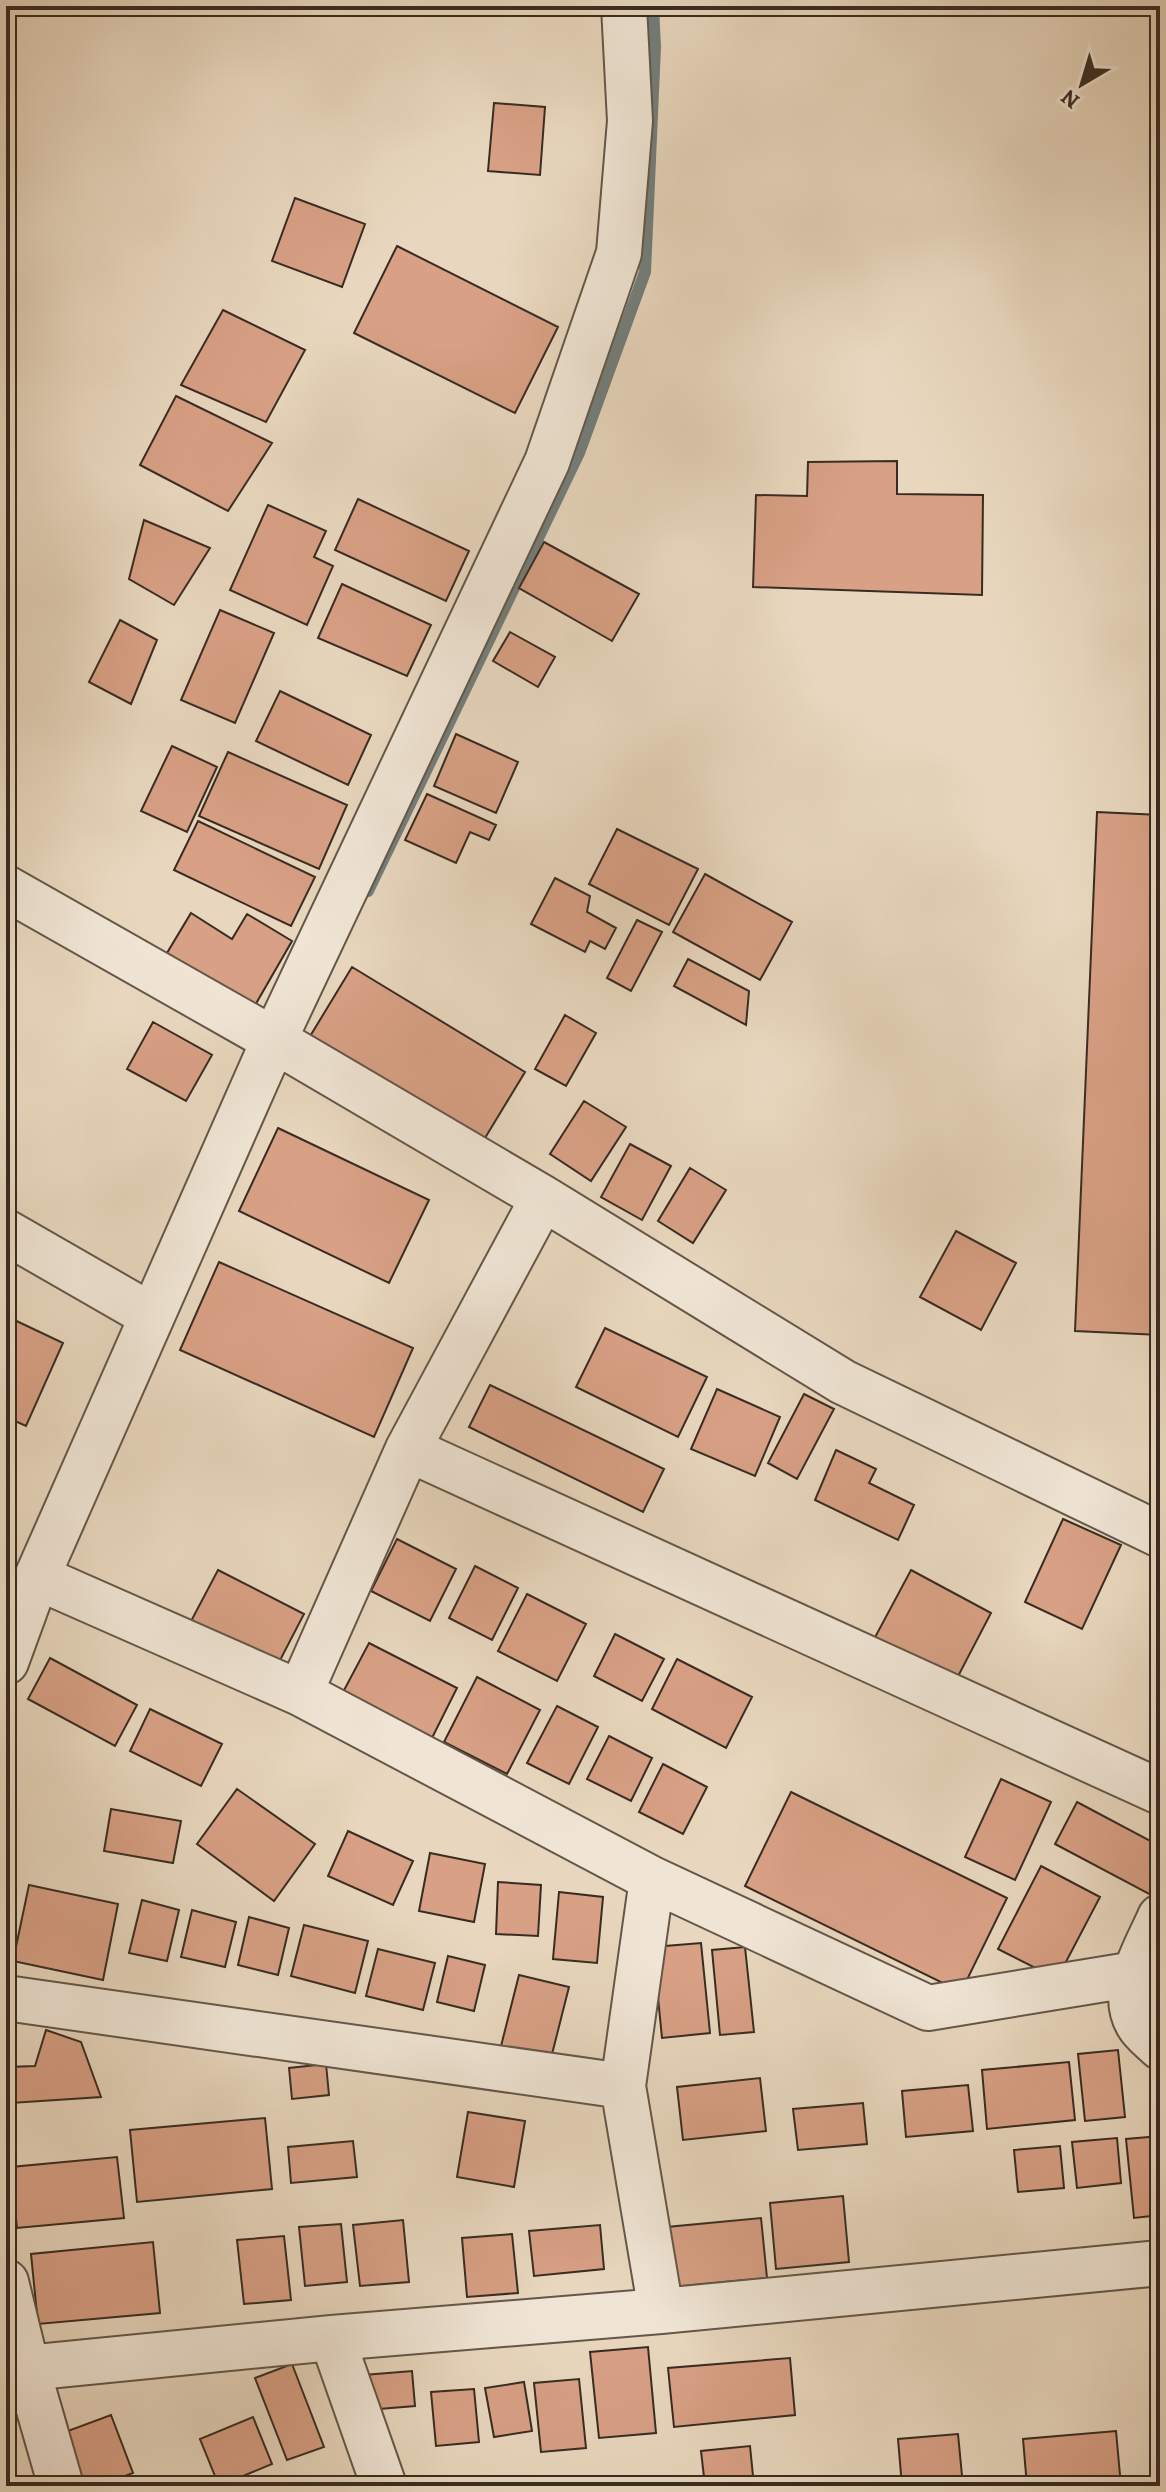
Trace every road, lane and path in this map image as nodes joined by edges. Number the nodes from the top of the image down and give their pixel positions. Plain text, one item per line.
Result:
1 (624, 6) edge
2 (6, 888) edge
3 (274, 1040) junction
4 (543, 1198) junction
5 (6, 1232) edge
6 (152, 1316) junction
7 (408, 1449) junction
8 (1160, 1535) edge
9 (37, 1577) junction
10 (6, 1662) edge
11 (300, 1693) junction
12 (1160, 1792) edge
13 (652, 1879) junction
14 (1160, 1917) edge
15 (1135, 1974) junction
16 (6, 1998) edge
17 (1160, 2047) edge
18 (623, 2086) junction
19 (1160, 2263) edge
20 (6, 2282) edge
21 (661, 2311) junction
22 (332, 2338) junction
23 (27, 2368) junction
24 (61, 2486) edge
25 (384, 2486) edge

1 - 3 street
2 - 3 street
3 - 4 street
3 - 6 street
4 - 7 street
4 - 8 street
5 - 6 street
6 - 9 street
7 - 11 street
7 - 12 street
9 - 10 street
9 - 11 street
11 - 13 street
13 - 15 street
13 - 18 street
14 - 15 street
15 - 17 street
16 - 18 street
18 - 21 street
19 - 21 street
20 - 23 street
21 - 22 street
22 - 23 street
22 - 25 street
23 - 24 street

